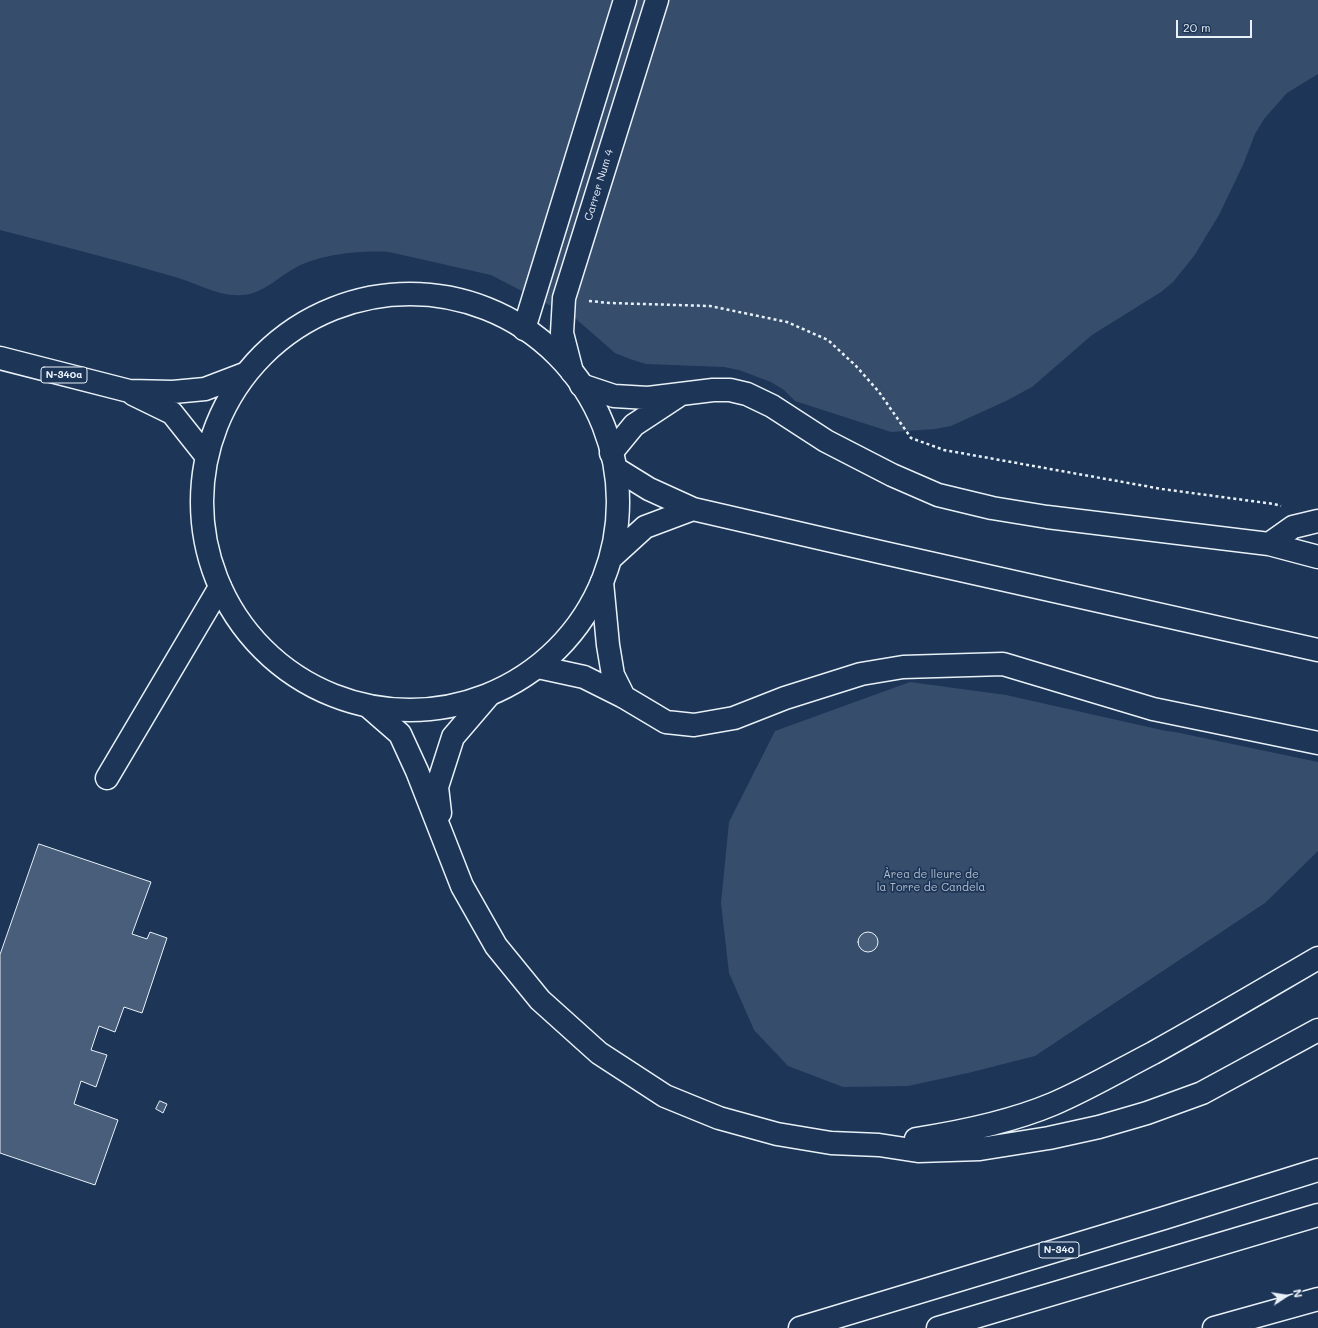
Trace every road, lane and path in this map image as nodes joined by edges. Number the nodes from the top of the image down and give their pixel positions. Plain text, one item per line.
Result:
1 (625, 0) edge
2 (657, 0) edge
3 (564, 298) junction
4 (524, 329) junction
5 (0, 358) edge
6 (247, 373) junction
7 (576, 379) junction
8 (129, 391) junction
9 (682, 393) junction
10 (207, 457) junction
11 (613, 460) junction
12 (1288, 508) dead end
13 (693, 509) junction
14 (1318, 521) edge
15 (1269, 544) junction
16 (1318, 556) edge
17 (610, 559) junction
18 (602, 582) junction
19 (220, 586) junction
20 (1318, 650) edge
21 (538, 667) junction
22 (489, 695) junction
23 (624, 697) junction
24 (369, 706) junction
25 (1318, 743) edge
26 (107, 778) dead end
27 (442, 837) junction
28 (1318, 958) edge
29 (1318, 1030) edge
30 (879, 1145) junction
31 (1318, 1170) edge
32 (1318, 1215) edge
33 (1318, 1299) edge
34 (800, 1328) edge
35 (938, 1328) edge
36 (1214, 1328) edge

1 - 4 main road
2 - 3 main road, Carrer Num 4
3 - 7 main road, Carrer Num 4
3 - 12 path
4 - 6 main road
4 - 7 main road
5 - 8 main road, N-340a
6 - 8 main road, N-340a
6 - 10 main road
7 - 9 main road
7 - 11 main road
8 - 10 main road, N-340a
9 - 11 main road
9 - 15 main road
10 - 19 main road
11 - 13 main road
11 - 17 main road
13 - 17 main road
13 - 20 main road
14 - 15 main road
15 - 16 main road
17 - 18 main road
18 - 21 main road
18 - 23 main road
19 - 24 main road
19 - 26 main road
21 - 22 main road
21 - 23 main road
22 - 24 main road
22 - 27 main road
23 - 25 main road
24 - 27 main road
27 - 30 main road
28 - 30 main road
29 - 30 main road
31 - 34 main road, N-340
32 - 35 main road
33 - 36 main road

